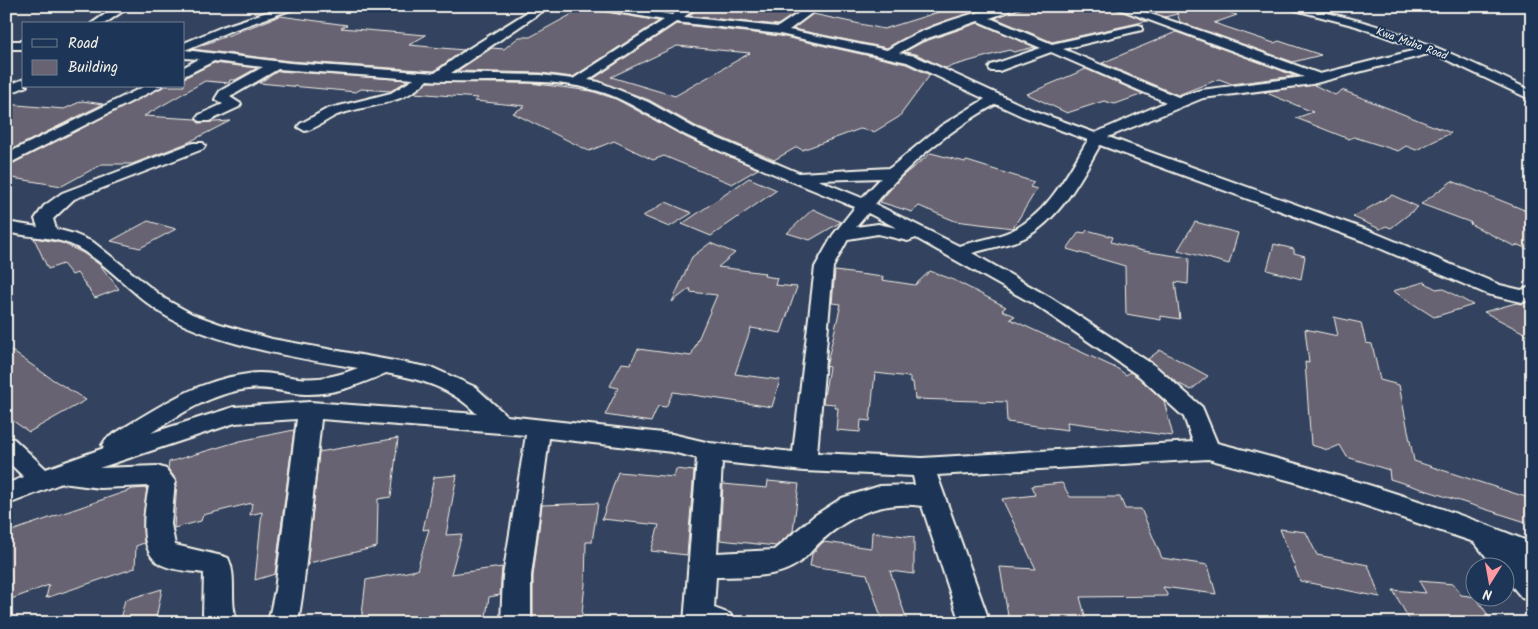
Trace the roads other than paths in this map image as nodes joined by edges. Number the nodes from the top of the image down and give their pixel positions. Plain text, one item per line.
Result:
1 (122, 6) edge
2 (297, 6) edge
3 (546, 6) edge
4 (600, 6) edge
5 (693, 6) edge
6 (816, 6) edge
7 (1019, 6) edge
8 (1116, 6) edge
9 (1159, 6) edge
10 (1285, 6) edge
11 (1137, 13) junction
12 (981, 18) junction
13 (676, 19) junction
14 (99, 22) edge
15 (1138, 28) dead end
16 (780, 31) junction
17 (185, 47) edge
18 (1052, 48) junction
19 (1433, 49) junction
20 (891, 53) junction
21 (185, 54) edge
22 (211, 58) junction
23 (276, 65) junction
24 (995, 68) dead end
25 (185, 71) edge
26 (431, 77) junction
27 (1320, 78) junction
28 (577, 82) junction
29 (22, 84) edge
30 (152, 88) edge
31 (6, 92) edge
32 (1532, 96) edge
33 (995, 99) junction
34 (1176, 102) junction
35 (204, 118) dead end
36 (305, 127) dead end
37 (1097, 137) junction
38 (198, 146) dead end
39 (6, 160) edge
40 (896, 173) junction
41 (798, 176) junction
42 (865, 205) junction
43 (6, 227) edge
44 (48, 231) junction
45 (842, 235) junction
46 (930, 238) junction
47 (957, 252) junction
48 (1532, 293) edge
49 (387, 365) junction
50 (310, 410) junction
51 (500, 424) junction
52 (539, 428) junction
53 (6, 445) edge
54 (1208, 450) junction
55 (710, 452) junction
56 (804, 462) junction
57 (922, 467) junction
58 (62, 473) junction
59 (6, 494) edge
60 (932, 497) junction
61 (1480, 533) junction
62 (1532, 555) edge
63 (702, 566) junction
64 (1532, 589) edge
65 (706, 621) edge
66 (223, 623) edge
67 (283, 623) edge
68 (516, 623) edge
69 (975, 623) edge

1 - 14 street
2 - 17 street
3 - 26 street
4 - 13 street
5 - 13 street
6 - 16 street
7 - 12 street
8 - 11 street
9 - 11 street
10 - 19 street, Kwa Muha Road
11 - 27 street
12 - 18 street
12 - 20 street
13 - 16 street
13 - 28 street
15 - 18 street
16 - 20 street
18 - 24 street
18 - 34 street
19 - 27 street
19 - 32 street, Kwa Muha Road
20 - 33 street
21 - 22 street
22 - 23 street
22 - 25 street
23 - 26 street
23 - 35 street
26 - 28 street
26 - 36 street
27 - 34 street
28 - 41 street
29 - 31 street
30 - 39 street
33 - 37 street
33 - 40 street
34 - 37 street
37 - 47 street
37 - 48 street
38 - 44 street
40 - 41 street
40 - 42 street
41 - 42 street
42 - 45 street
42 - 46 street
43 - 44 street
44 - 49 street
45 - 46 street
45 - 56 street
46 - 47 street
47 - 54 street
49 - 51 street
49 - 58 street
50 - 51 street
50 - 58 street
50 - 67 street
51 - 52 street
52 - 55 street
52 - 68 street
53 - 58 street
54 - 57 street
54 - 61 street
55 - 56 street
55 - 63 street
56 - 57 street
57 - 60 street
58 - 59 street
58 - 66 street
60 - 63 street
60 - 69 street
61 - 62 street
61 - 64 street
63 - 65 street

